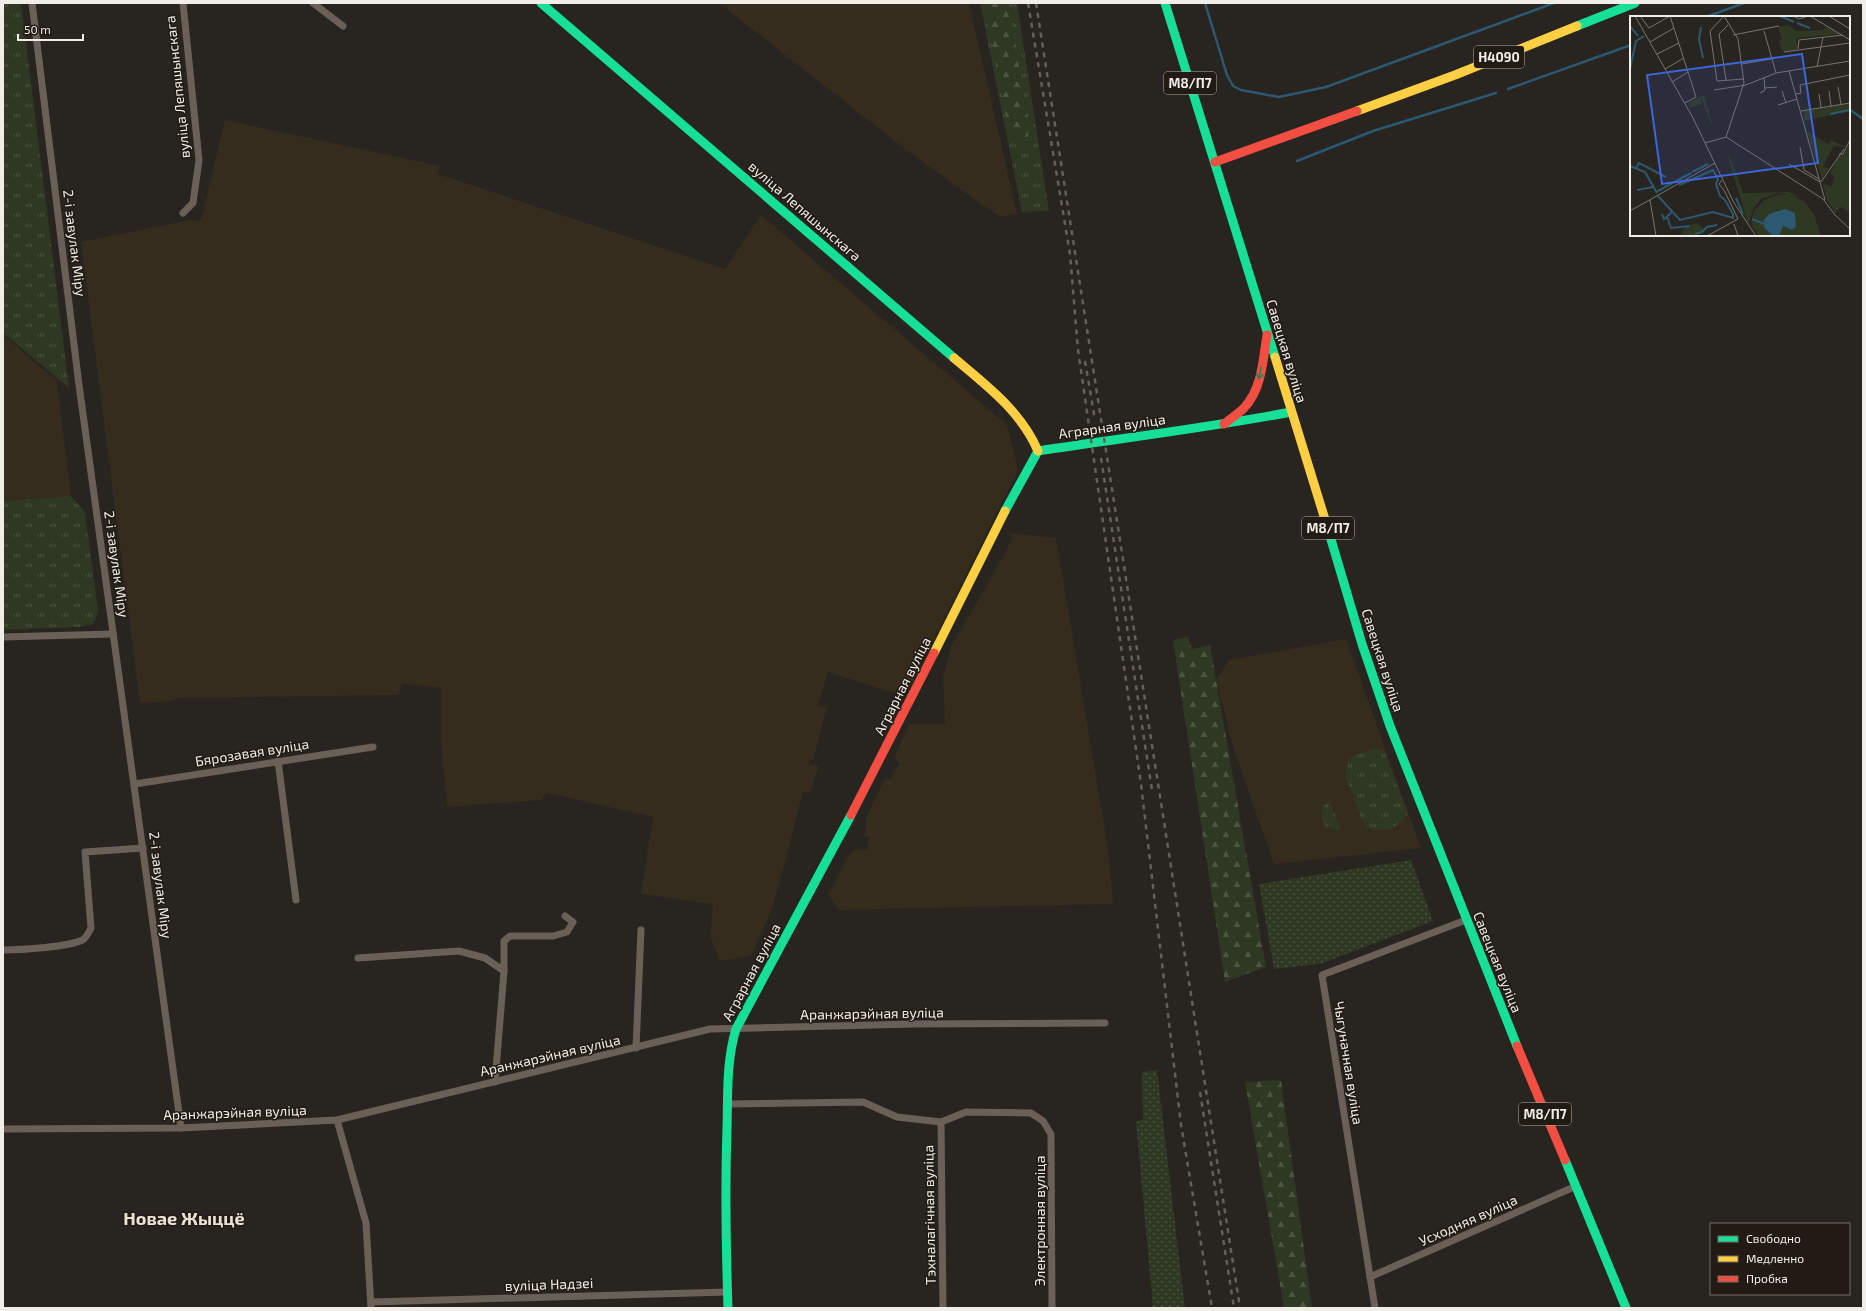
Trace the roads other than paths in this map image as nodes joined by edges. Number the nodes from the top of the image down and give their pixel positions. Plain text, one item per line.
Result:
1 (32, 3) edge
2 (183, 3) edge
3 (313, 3) edge
4 (541, 3) edge
5 (1165, 3) edge
6 (1635, 3) edge
7 (343, 26) dead end
8 (1215, 162) junction
9 (183, 213) dead end
10 (1267, 334) junction
11 (1291, 412) junction
12 (1223, 425) junction
13 (1038, 451) junction
14 (113, 634) junction
15 (3, 637) edge
16 (373, 747) dead end
17 (278, 761) junction
18 (135, 784) junction
19 (143, 848) junction
20 (296, 900) dead end
21 (565, 916) dead end
22 (1466, 920) junction
23 (641, 930) dead end
24 (3, 950) edge
25 (358, 958) dead end
26 (504, 972) junction
27 (1105, 1023) dead end
28 (736, 1029) junction
29 (636, 1048) junction
30 (495, 1082) junction
31 (727, 1104) junction
32 (337, 1120) junction
33 (941, 1122) junction
34 (181, 1128) junction
35 (3, 1129) edge
36 (1576, 1186) junction
37 (1370, 1277) junction
38 (728, 1292) junction
39 (371, 1305) edge
40 (728, 1308) edge
41 (944, 1308) edge
42 (1052, 1308) edge
43 (1375, 1308) edge
44 (1626, 1308) edge

1 - 14 street, 2-і завулак Міру
2 - 9 street, вуліца Лепяшынскага
3 - 7 street
4 - 13 street, вуліца Лепяшынскага
5 - 8 street, Савецкая вуліца / М8/П7
6 - 8 street, Н4090
8 - 10 street, Савецкая вуліца / М8/П7
10 - 11 street, Савецкая вуліца / М8/П7
10 -> 12 street
11 - 12 street, Аграрная вуліца
11 - 22 street, Савецкая вуліца / М8/П7
12 - 13 street, Аграрная вуліца
13 - 28 street, Аграрная вуліца
14 - 15 street
14 - 18 street, 2-і завулак Міру
16 - 17 street, Бярозавая вуліца
17 - 18 street, Бярозавая вуліца
17 - 20 street
18 - 19 street, 2-і завулак Міру
19 - 24 street
19 - 34 street, 2-і завулак Міру
21 - 26 street
22 - 36 street, Савецкая вуліца / М8/П7
22 - 37 street, Чыгуначная вуліца
23 - 29 street
25 - 26 street
26 - 30 street
27 - 28 street, Аранжарэйная вуліца
28 - 29 street, Аранжарэйная вуліца
28 - 31 street, Аграрная вуліца
29 - 30 street, Аранжарэйная вуліца
30 - 32 street, Аранжарэйная вуліца
31 - 33 street
31 - 38 street, Аграрная вуліца
32 - 34 street, Аранжарэйная вуліца
32 - 39 street
33 - 41 street, Тэхналагічная вуліца
33 - 42 street, Электронная вуліца
34 - 35 street, Аранжарэйная вуліца
36 - 37 street, Усходняя вуліца
36 - 44 street, Савецкая вуліца / М8/П7
37 - 43 street, Чыгуначная вуліца
38 - 39 street, вуліца Надзеі
38 - 40 street, Аграрная вуліца

